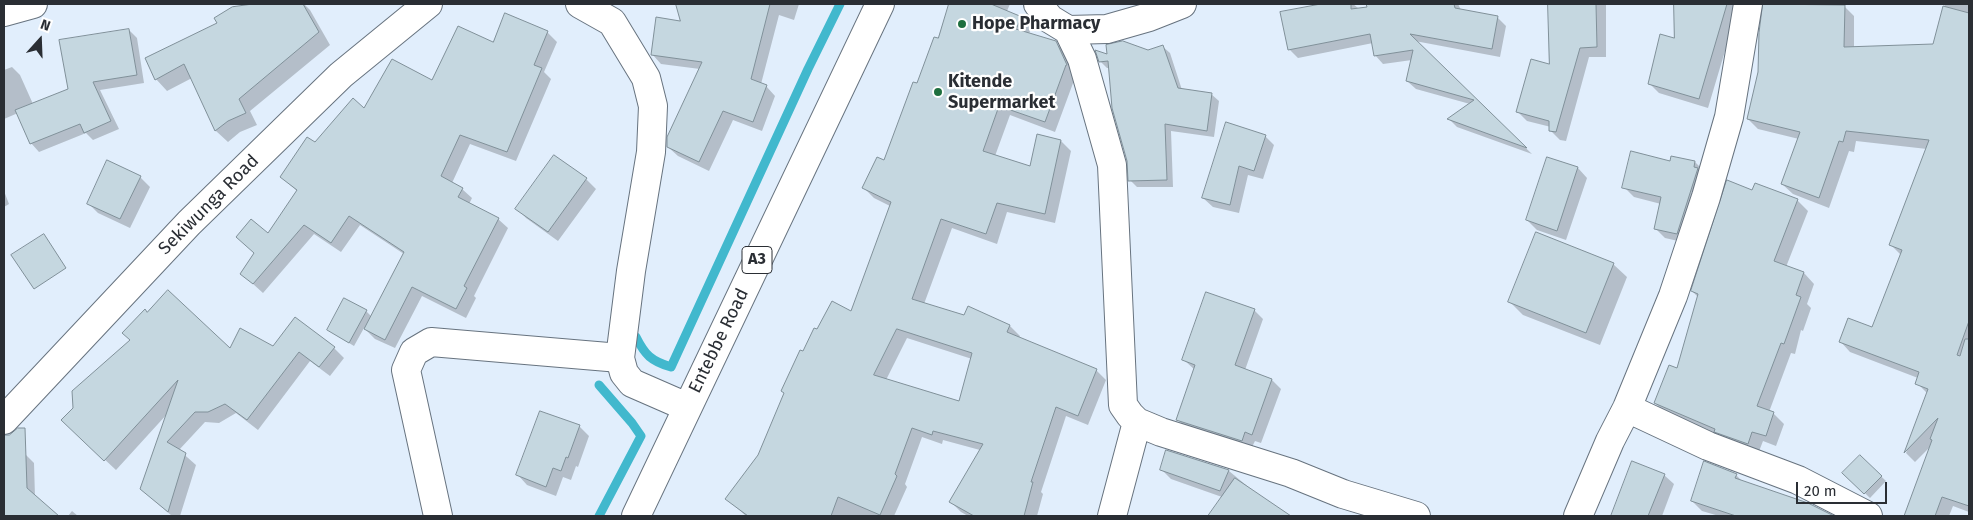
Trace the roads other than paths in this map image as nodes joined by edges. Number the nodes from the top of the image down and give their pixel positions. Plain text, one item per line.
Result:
1 (33, 4) edge
2 (428, 4) edge
3 (580, 4) edge
4 (880, 4) edge
5 (1038, 4) edge
6 (1182, 4) edge
7 (1748, 4) edge
8 (4, 12) edge
9 (1068, 30) junction
10 (620, 358) junction
11 (687, 407) junction
12 (1627, 408) junction
13 (4, 420) edge
14 (1137, 422) junction
15 (438, 516) edge
16 (636, 516) edge
17 (1112, 516) edge
18 (1416, 516) edge
19 (1578, 516) edge
20 (1868, 516) edge

1 - 8 street
2 - 13 street, Sekiwunga Road
3 - 10 street
4 - 11 street, Entebbe Road / A3
5 - 9 street
6 - 9 street
7 - 12 street
9 - 14 street
10 - 11 street
10 - 15 street
11 - 16 street, Entebbe Road / A3
12 - 19 street
12 - 20 street
14 - 17 street
14 - 18 street

